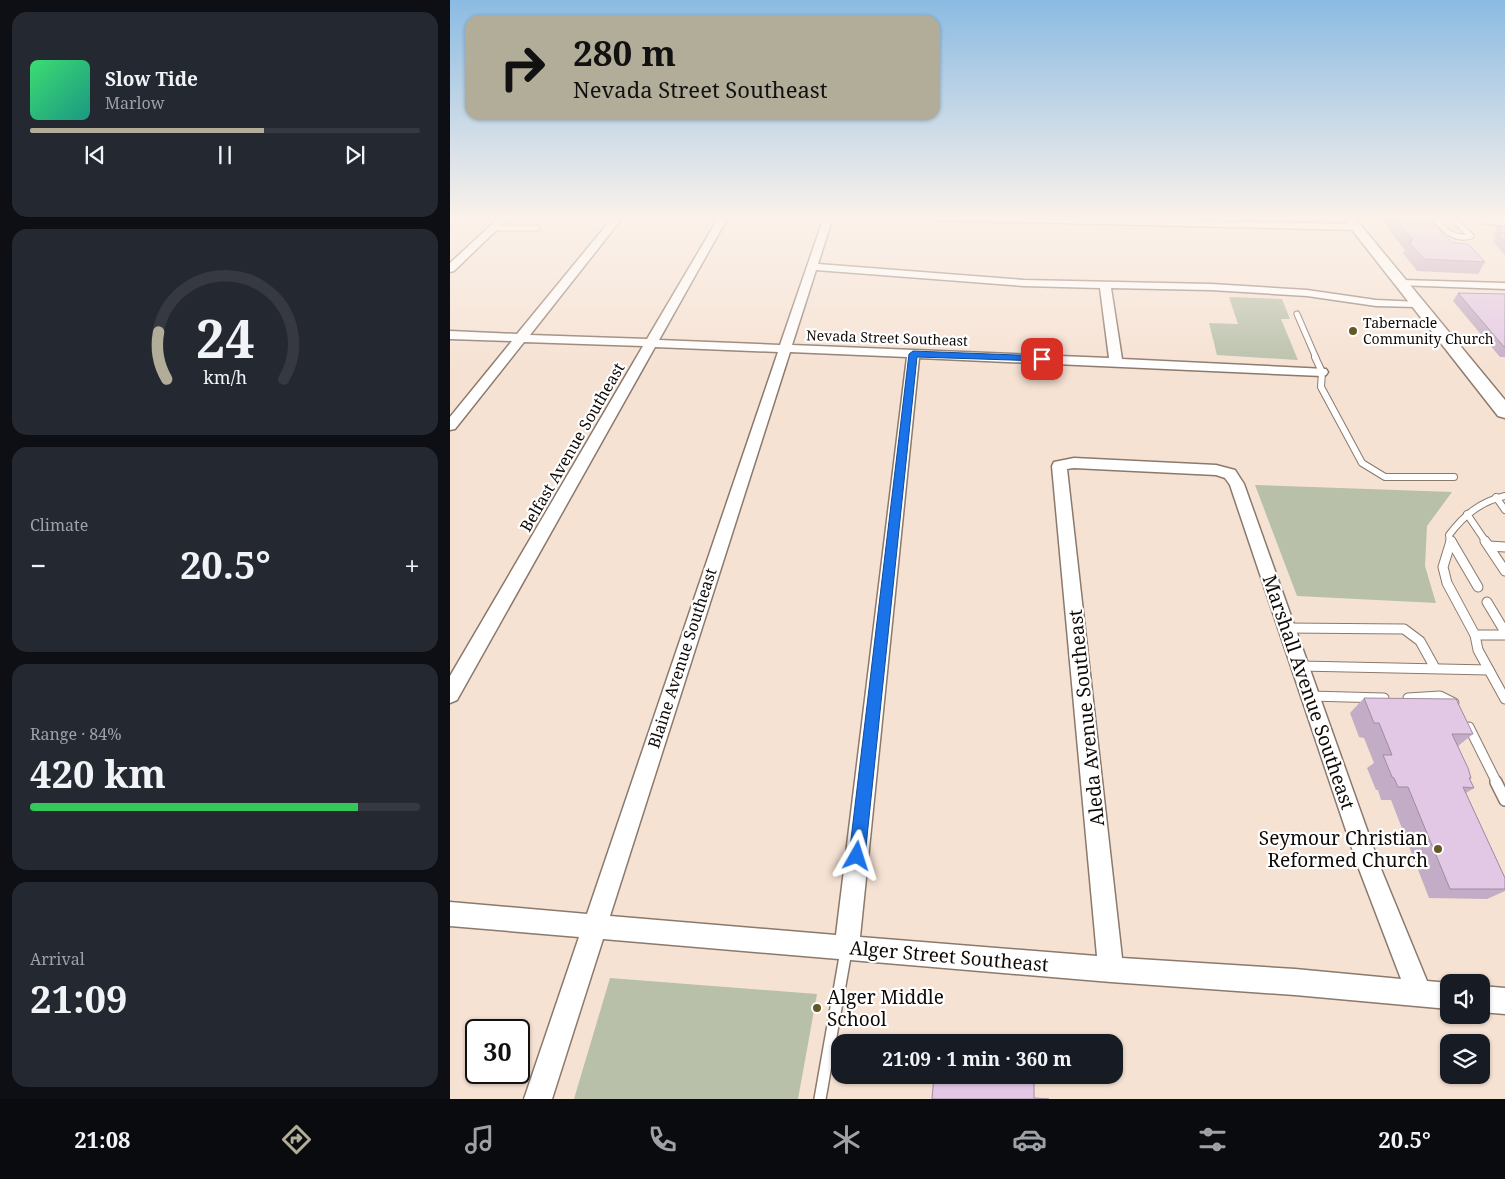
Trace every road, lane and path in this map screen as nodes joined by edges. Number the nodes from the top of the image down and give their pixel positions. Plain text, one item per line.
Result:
1 (576, 268) edge
2 (694, 268) edge
3 (812, 268) edge
4 (828, 268) edge
5 (1389, 268) edge
6 (1401, 283) junction
7 (1105, 286) junction
8 (1505, 286) edge
9 (1417, 304) junction
10 (1297, 314) dead end
11 (450, 335) edge
12 (520, 338) junction
13 (652, 343) junction
14 (785, 348) junction
15 (913, 354) junction
16 (1116, 362) junction
17 (1322, 372) junction
18 (1505, 412) edge
19 (450, 426) edge
20 (1059, 466) joint
21 (1454, 477) dead end
22 (1505, 496) edge
23 (1496, 497) junction
24 (1505, 510) edge
25 (1467, 514) junction
26 (1451, 540) junction
27 (1489, 546) junction
28 (1505, 546) edge
29 (1505, 571) edge
30 (1478, 587) dead end
31 (1487, 602) dead end
32 (1287, 628) junction
33 (1505, 634) edge
34 (1476, 635) junction
35 (1300, 666) junction
36 (1435, 668) junction
37 (1489, 670) junction
38 (450, 694) edge
39 (1310, 696) junction
40 (1384, 698) edge
41 (1408, 698) edge
42 (1505, 699) edge
43 (1505, 800) edge
44 (450, 914) edge
45 (593, 926) junction
46 (847, 947) junction
47 (1111, 970) junction
48 (1419, 994) junction
49 (1440, 995) edge
50 (1490, 1000) edge
51 (1505, 1001) edge
52 (538, 1099) edge
53 (820, 1099) edge

1 - 12 street
2 - 13 street, Belfast Avenue Southeast
3 - 14 street, Blaine Avenue Southeast
4 - 7 street
5 - 6 main road
6 - 8 street
6 - 9 main road
7 - 9 street
7 - 16 street
9 - 18 main road
10 - 17 lane
11 - 12 street, Nevada Street Southeast
12 - 13 street, Nevada Street Southeast
12 - 19 street
13 - 14 street, Nevada Street Southeast
13 - 38 street, Belfast Avenue Southeast
14 - 15 street, Nevada Street Southeast
14 - 45 street, Blaine Avenue Southeast
15 - 16 street, Nevada Street Southeast
15 - 46 street
16 - 17 street, Nevada Street Southeast
17 - 21 lane
20 - 32 street, Marshall Avenue Southeast
20 - 47 street, Aleda Avenue Southeast
22 - 23 lane
23 - 24 lane
23 - 25 lane
25 - 26 lane
25 - 27 lane
26 - 30 lane
26 - 34 lane
27 - 28 lane
27 - 29 lane
31 - 33 lane
32 - 35 street, Marshall Avenue Southeast
32 - 36 lane
33 - 34 lane
34 - 37 lane
35 - 36 lane
35 - 39 street, Marshall Avenue Southeast
36 - 37 lane
37 - 42 lane
39 - 40 lane
39 - 48 street, Marshall Avenue Southeast
41 - 43 lane
44 - 45 street, Alger Street Southeast
45 - 46 street, Alger Street Southeast
45 - 52 street, Blaine Avenue Southeast
46 - 47 street, Alger Street Southeast
46 - 53 lane
47 - 48 street, Alger Street Southeast
48 - 49 street, Alger Street Southeast
50 - 51 street

